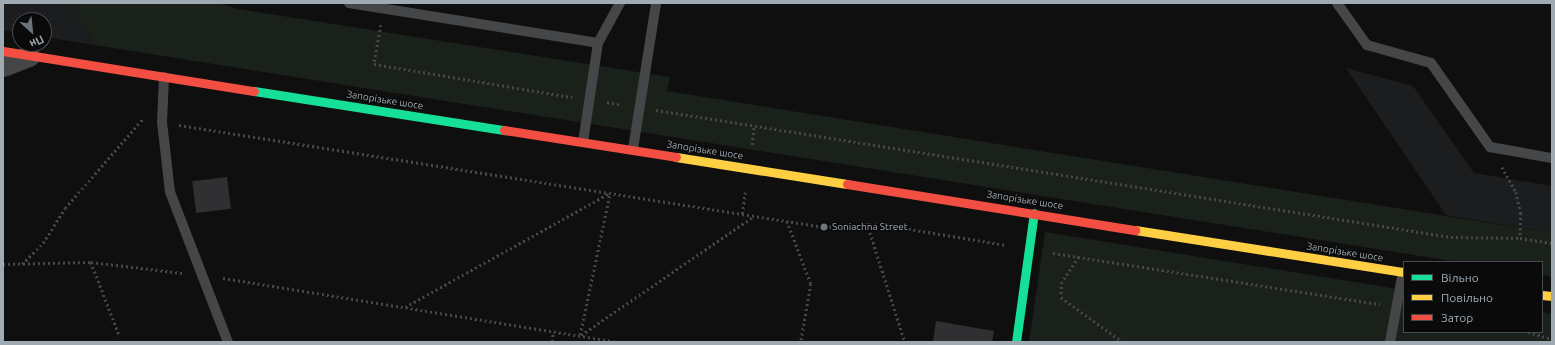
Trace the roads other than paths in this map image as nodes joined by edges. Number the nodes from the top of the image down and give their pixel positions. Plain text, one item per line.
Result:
1 (349, 3) edge
2 (620, 3) edge
3 (656, 3) edge
4 (1337, 3) edge
5 (598, 43) junction
6 (3, 51) edge
7 (29, 56) junction
8 (3, 66) edge
9 (164, 77) junction
10 (583, 142) junction
11 (633, 149) junction
12 (1552, 158) edge
13 (1034, 213) junction
14 (1403, 272) edge
15 (228, 342) edge
16 (1016, 342) edge
17 (1390, 342) edge

1 - 5 lane
2 - 5 lane
3 - 11 lane
4 - 12 lane
5 - 10 lane
6 - 7 main road, Запорізьке шосе
7 - 8 street
7 - 9 main road, Запорізьке шосе
9 - 10 main road, Запорізьке шосе
9 - 15 lane
10 - 11 main road, Запорізьке шосе
11 - 13 main road, Запорізьке шосе
13 - 14 main road, Запорізьке шосе
13 - 16 main road
14 - 17 lane

